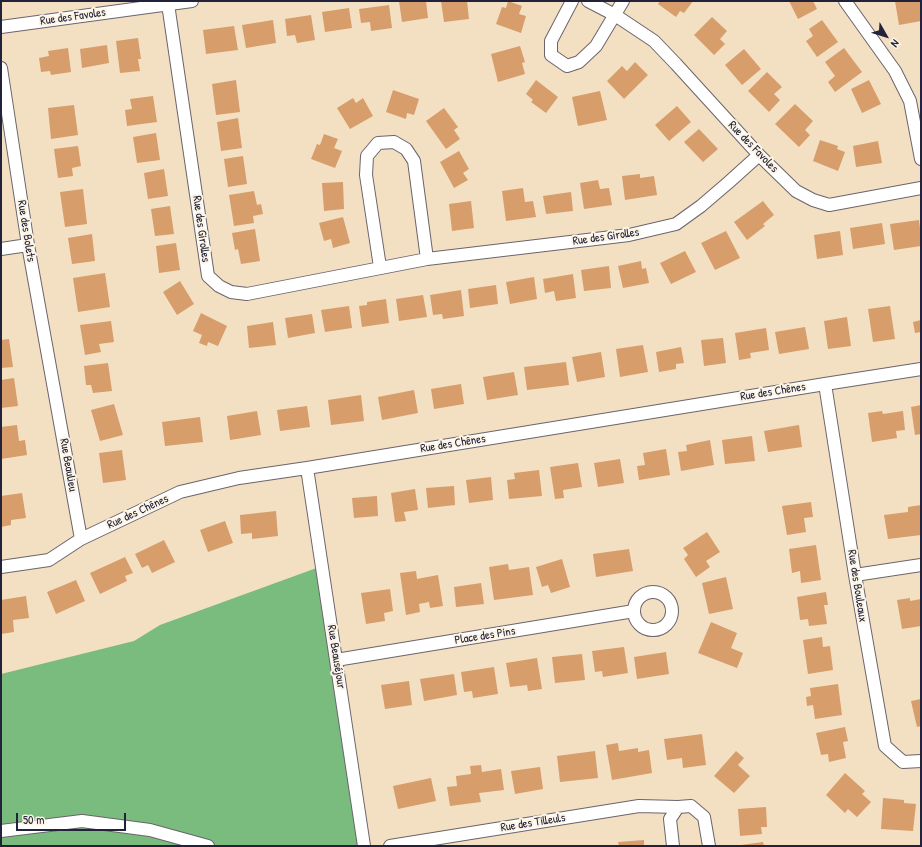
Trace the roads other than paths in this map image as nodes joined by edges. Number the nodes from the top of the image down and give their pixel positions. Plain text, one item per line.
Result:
1 (192, 1) edge
2 (572, 1) edge
3 (588, 1) edge
4 (623, 1) edge
5 (845, 1) edge
6 (168, 4) junction
7 (615, 16) junction
8 (1, 27) edge
9 (1, 68) edge
10 (759, 155) junction
11 (921, 159) edge
12 (921, 188) edge
13 (28, 245) junction
14 (1, 249) edge
15 (427, 259) junction
16 (380, 267) junction
17 (921, 369) edge
18 (825, 384) junction
19 (55, 392) joint
20 (307, 468) junction
21 (81, 538) junction
22 (921, 565) edge
23 (1, 566) edge
24 (855, 575) junction
25 (634, 611) dead end
26 (336, 660) junction
27 (921, 761) edge
28 (678, 807) junction
29 (1, 831) edge
30 (208, 846) edge
31 (364, 846) edge
32 (390, 846) edge
33 (673, 846) edge
34 (710, 846) edge

1 - 6 street, Rue des Favoles
2 - 7 street
3 - 7 street, Rue des Favoles
4 - 7 street
5 - 11 street
6 - 8 street, Rue des Favoles
6 - 16 street, Rue des Girolles
7 - 10 street, Rue des Favoles
9 - 13 street, Rue des Bolets
10 - 12 street, Rue des Favoles
10 - 15 street, Rue des Girolles
13 - 14 street
13 - 19 street, Rue des Bolets
15 - 16 street, Rue des Girolles
15 - 16 street
17 - 18 street, Rue des Chênes
18 - 20 street, Rue des Chênes
18 - 24 street, Rue des Bouleaux
19 - 21 street, Rue Beaulieu
20 - 21 street, Rue des Chênes
20 - 26 street, Rue Beauséjour
21 - 23 street, Rue des Chênes
22 - 24 street
24 - 27 street, Rue des Bouleaux
25 - 26 street, Place des Pins
26 - 31 street, Rue Beauséjour
28 - 32 street, Rue des Tilleuls
28 - 33 street
28 - 34 street, Rue des Tilleuls
29 - 30 street

